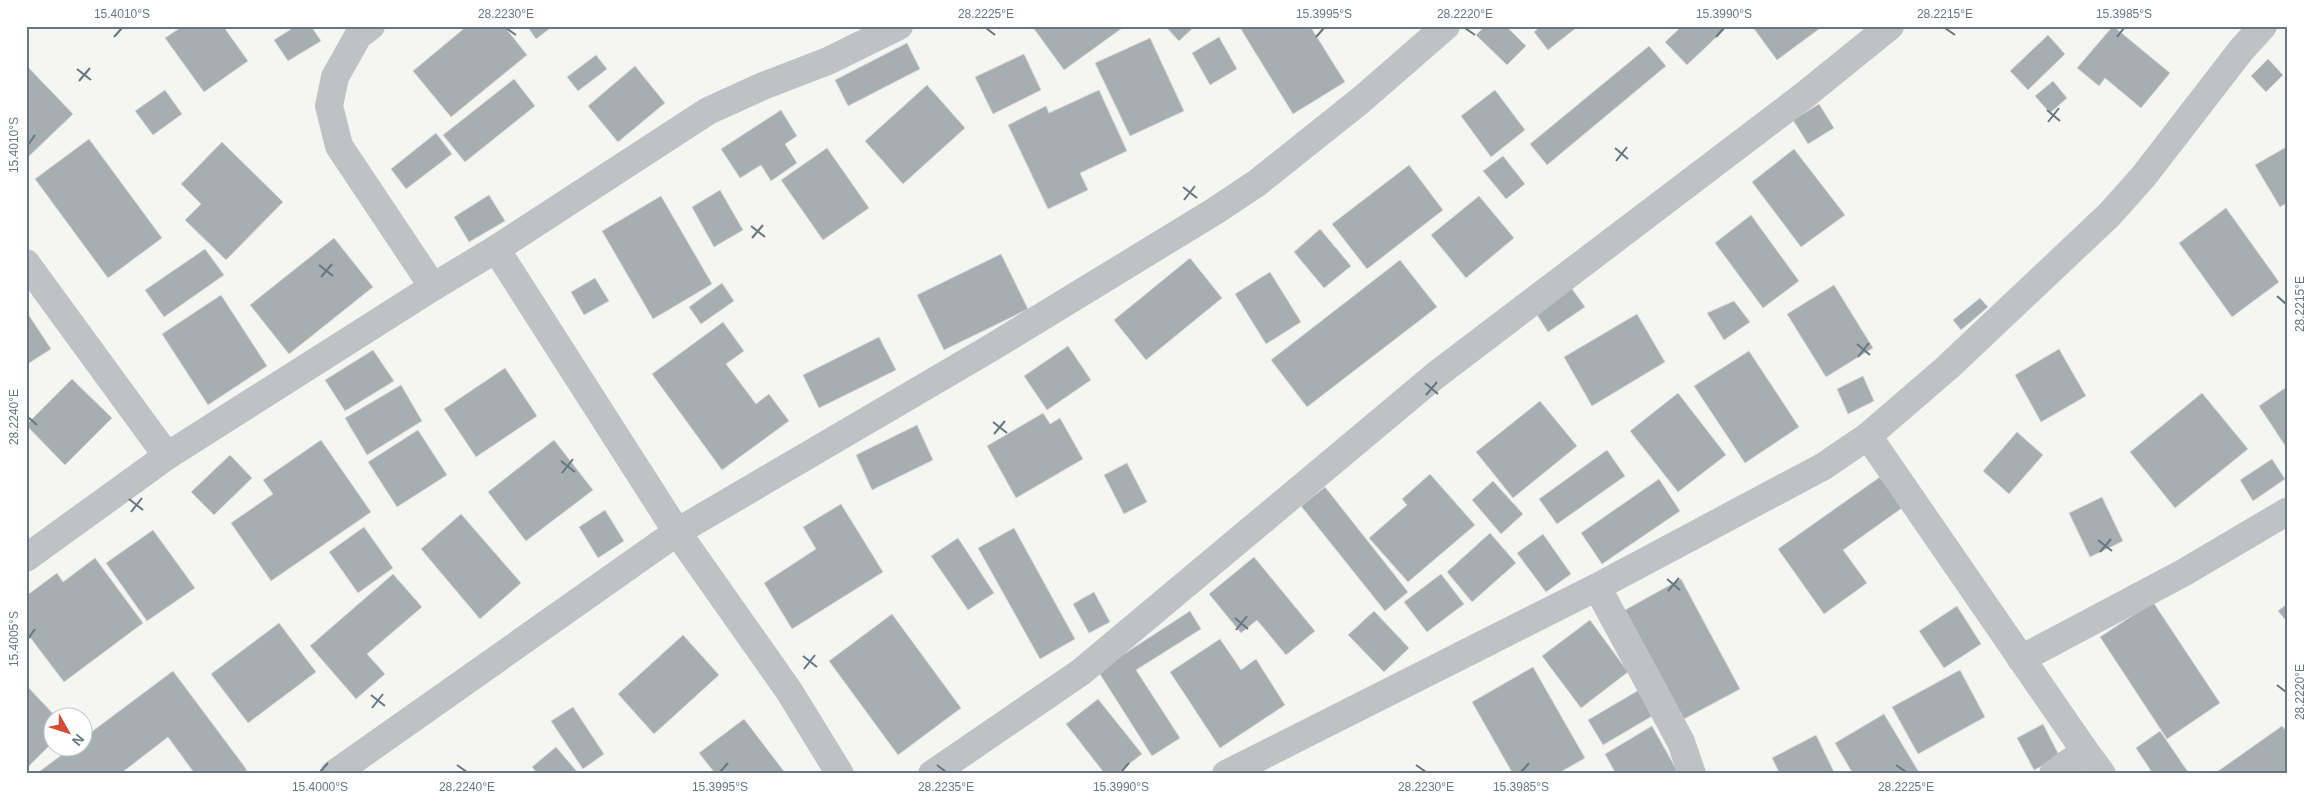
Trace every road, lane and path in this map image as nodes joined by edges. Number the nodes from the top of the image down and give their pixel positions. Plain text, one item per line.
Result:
1 (371, 26) edge
2 (898, 26) edge
3 (1446, 26) edge
4 (1890, 26) edge
5 (2264, 26) edge
6 (496, 249) junction
7 (26, 263) edge
8 (433, 287) junction
9 (1868, 436) junction
10 (167, 456) junction
11 (2288, 511) edge
12 (677, 532) junction
13 (26, 558) edge
14 (1597, 587) junction
15 (2021, 658) junction
16 (2085, 751) junction
17 (334, 774) edge
18 (840, 774) edge
19 (932, 774) edge
20 (1226, 774) edge
21 (1692, 774) edge
22 (2053, 774) edge
23 (2102, 774) edge

1 - 8 street
2 - 6 street
3 - 12 street
4 - 19 street
5 - 9 street
6 - 8 street
6 - 12 street
7 - 10 street
8 - 10 street
9 - 14 street
9 - 15 street
10 - 13 street
11 - 15 street
12 - 17 street
12 - 18 street
14 - 20 street
14 - 21 street
15 - 16 street
16 - 22 street
16 - 23 street

